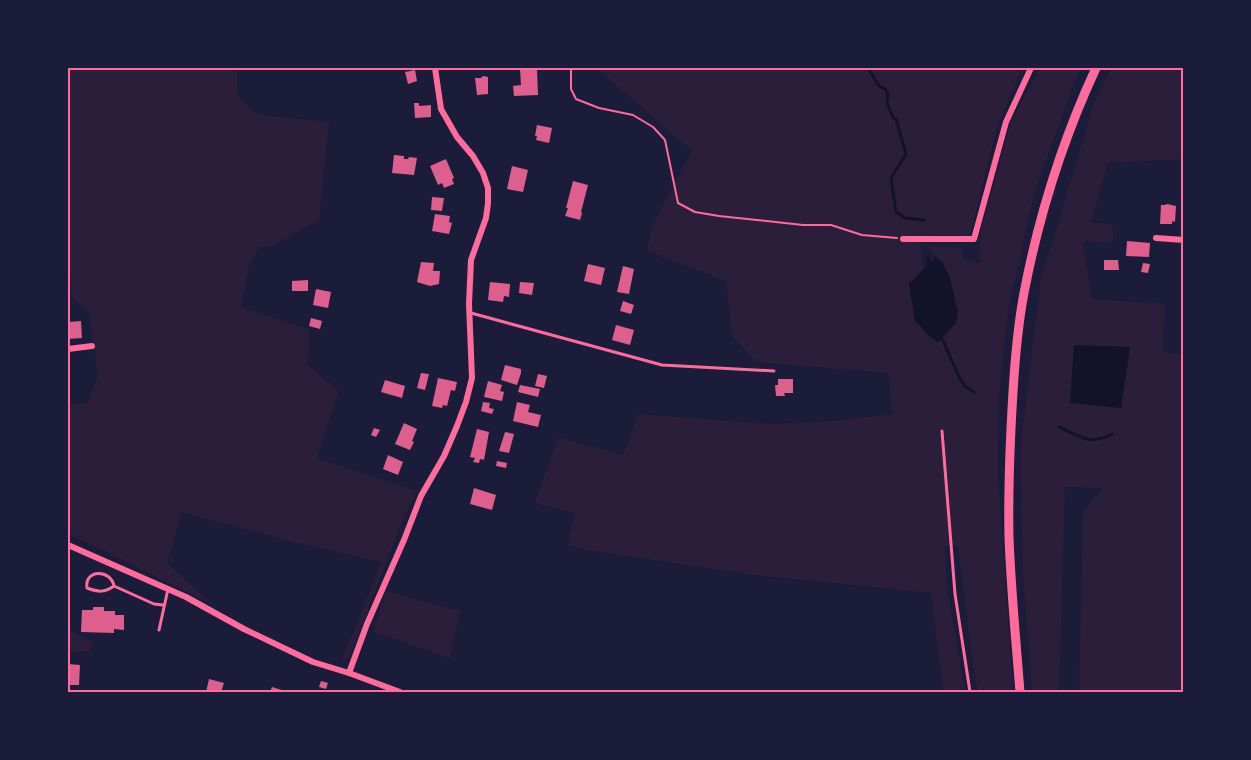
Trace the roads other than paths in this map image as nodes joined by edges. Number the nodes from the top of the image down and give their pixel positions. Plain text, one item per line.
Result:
1 (435, 68) edge
2 (1031, 68) edge
3 (1096, 68) edge
4 (1156, 238) dead end
5 (903, 239) road end
6 (1184, 240) edge
7 (470, 312) junction
8 (92, 346) dead end
9 (68, 349) edge
10 (774, 371) dead end
11 (942, 431) dead end
12 (68, 545) edge
13 (114, 586) junction
14 (168, 589) junction
15 (164, 605) junction
16 (159, 630) dead end
17 (349, 673) junction
18 (400, 693) edge
19 (970, 693) edge
20 (1020, 693) edge

1 - 7 street
2 - 5 street
3 - 20 main road
4 - 6 street
7 - 10 lane
7 - 17 street
8 - 9 street
11 - 19 lane
12 - 14 street
13 - 13 lane
13 - 15 lane
14 - 15 lane
14 - 17 street
15 - 16 lane
17 - 18 street

